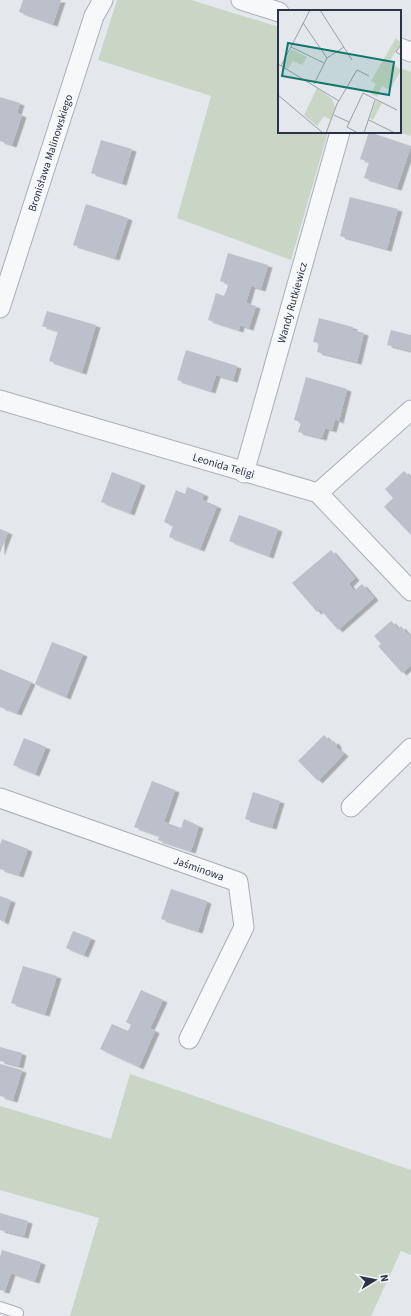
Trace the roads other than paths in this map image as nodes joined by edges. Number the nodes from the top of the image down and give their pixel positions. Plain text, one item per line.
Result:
1 (102, 0) edge
2 (241, 0) edge
3 (278, 12) edge
4 (401, 48) edge
5 (411, 52) edge
6 (340, 133) edge
7 (0, 308) edge
8 (0, 400) edge
9 (411, 410) edge
10 (244, 473) junction
11 (318, 493) junction
12 (411, 591) edge
13 (411, 748) edge
14 (0, 798) edge
15 (351, 807) dead end
16 (189, 1039) dead end
17 (0, 1307) edge
18 (18, 1313) dead end

1 - 7 street, Bronisława Malinowskiego
2 - 3 street
4 - 5 street
6 - 10 street, Wandy Rutkiewicz
8 - 10 street, Leonida Teligi
9 - 11 street
10 - 11 street, Leonida Teligi
11 - 12 street
13 - 15 street
14 - 16 street, Jaśminowa
17 - 18 lane

